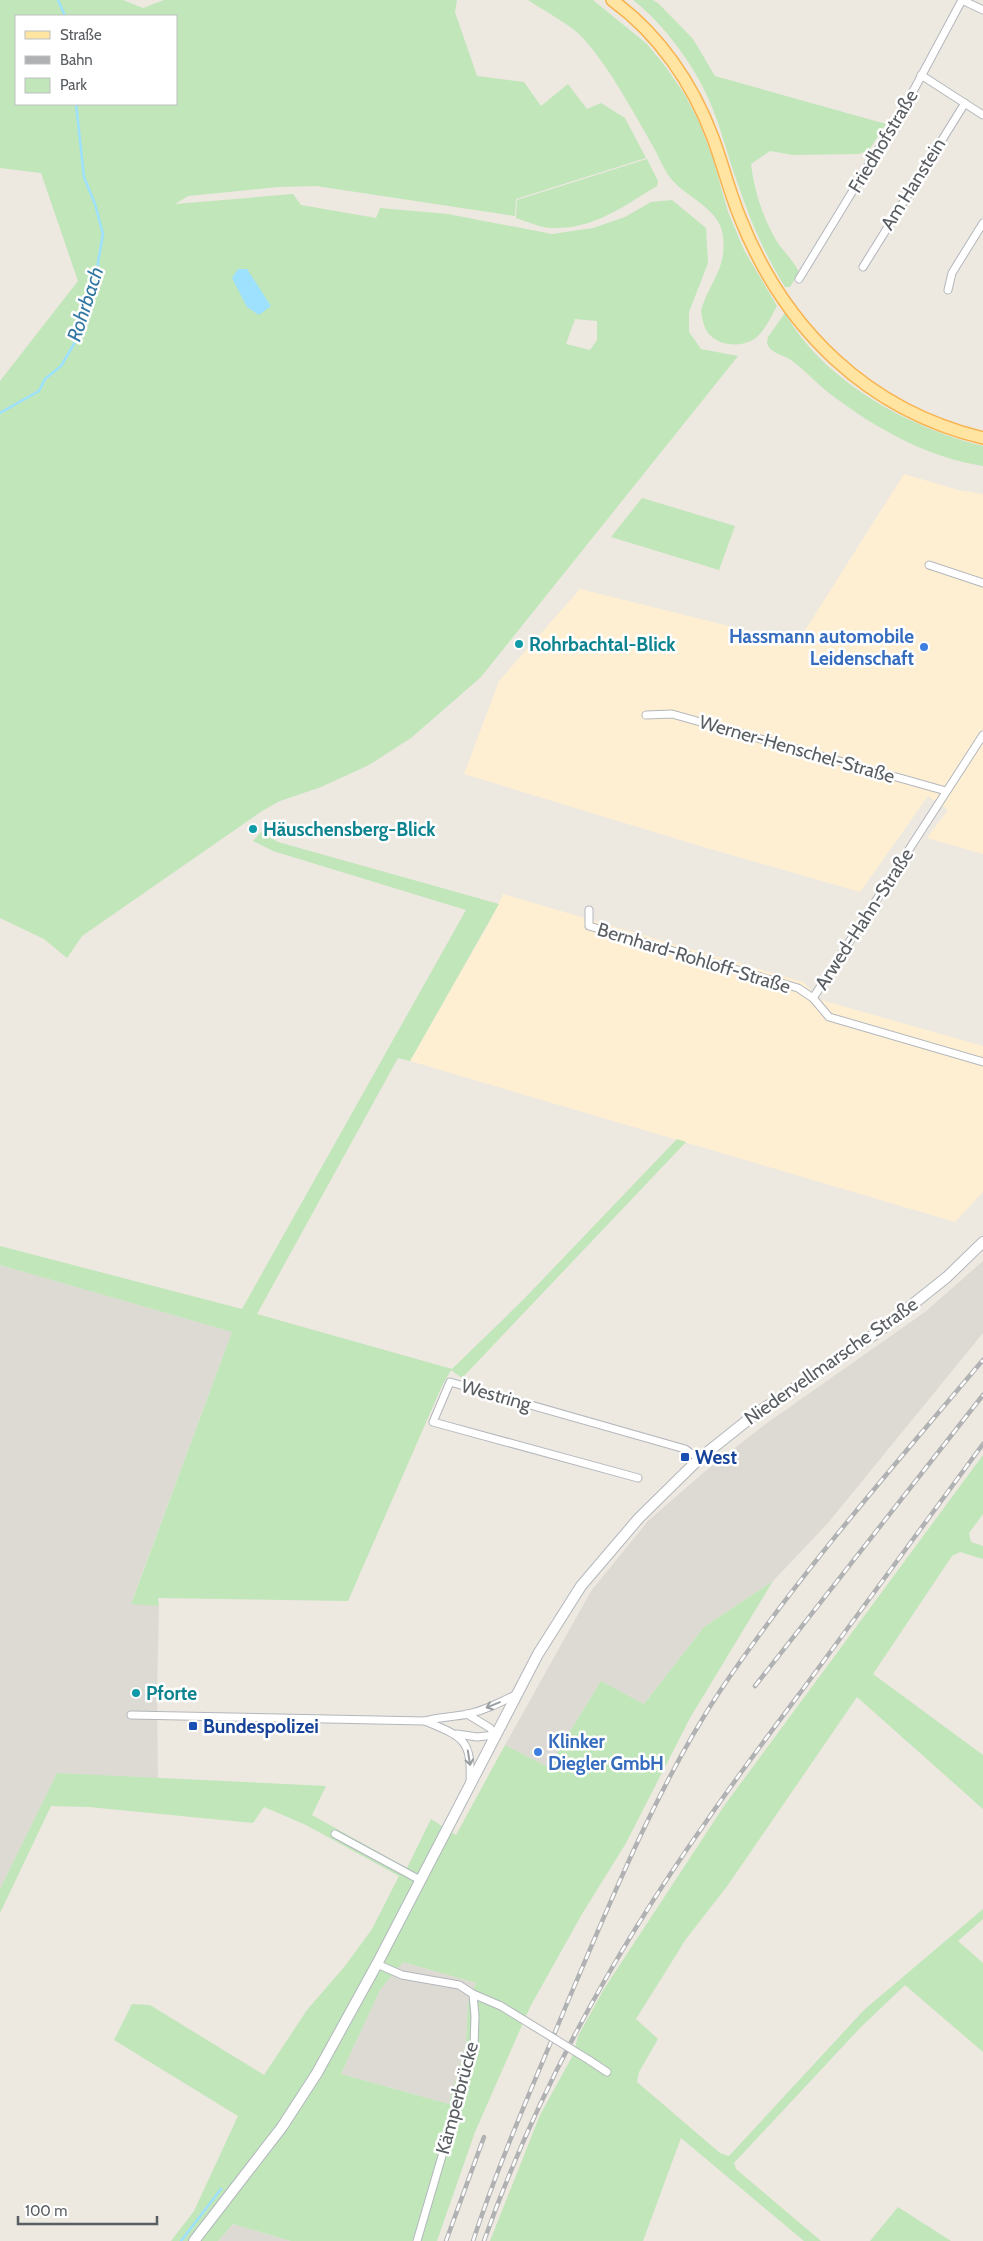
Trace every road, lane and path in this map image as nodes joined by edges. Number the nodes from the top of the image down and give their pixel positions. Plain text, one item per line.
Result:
1 (612, 0) edge
2 (962, 0) edge
3 (983, 10) edge
4 (921, 75) junction
5 (965, 103) junction
6 (983, 115) edge
7 (983, 223) edge
8 (863, 267) dead end
9 (798, 278) dead end
10 (948, 290) dead end
11 (983, 438) edge
12 (929, 565) dead end
13 (983, 583) edge
14 (646, 715) dead end
15 (983, 734) edge
16 (946, 791) junction
17 (589, 910) dead end
18 (813, 998) junction
19 (983, 1062) edge
20 (983, 1242) edge
21 (699, 1459) junction
22 (638, 1478) dead end
23 (517, 1694) junction
24 (468, 1714) junction
25 (131, 1715) dead end
26 (425, 1721) junction
27 (457, 1734) junction
28 (495, 1735) junction
29 (470, 1784) junction
30 (335, 1834) dead end
31 (420, 1880) junction
32 (377, 1964) junction
33 (473, 1994) junction
34 (607, 2072) dead end
35 (194, 2241) edge
36 (417, 2241) edge

1 - 11 main road
2 - 3 street
2 - 4 street, Friedhofstraße
4 - 5 street
4 - 9 street, Friedhofstraße
5 - 6 street
5 - 8 street, Am Hanstein
7 - 10 street
12 - 13 street
14 - 16 street, Werner-Henschel-Straße
15 - 16 street, Arwed-Hahn-Straße
16 - 18 street, Arwed-Hahn-Straße
17 - 18 street, Bernhard-Rohloff-Straße
18 - 19 street, Arwed-Hahn-Straße
20 - 21 main road, Niedervellmarsche Straße
21 - 22 street, Westring
21 - 23 main road, Niedervellmarsche Straße
23 -> 24 street
23 - 28 main road, Niedervellmarsche Straße
24 - 26 street
24 - 28 street
25 - 26 street
26 - 27 street
27 - 28 street
27 -> 29 street, Niedervellmarsche Straße
28 - 29 main road, Niedervellmarsche Straße
29 - 31 main road, Niedervellmarsche Straße
30 - 31 street
31 - 32 main road, Niedervellmarsche Straße
32 - 33 street
32 - 35 main road, Niedervellmarsche Straße
33 - 34 street, bridge
33 - 36 street, Kämperbrücke

